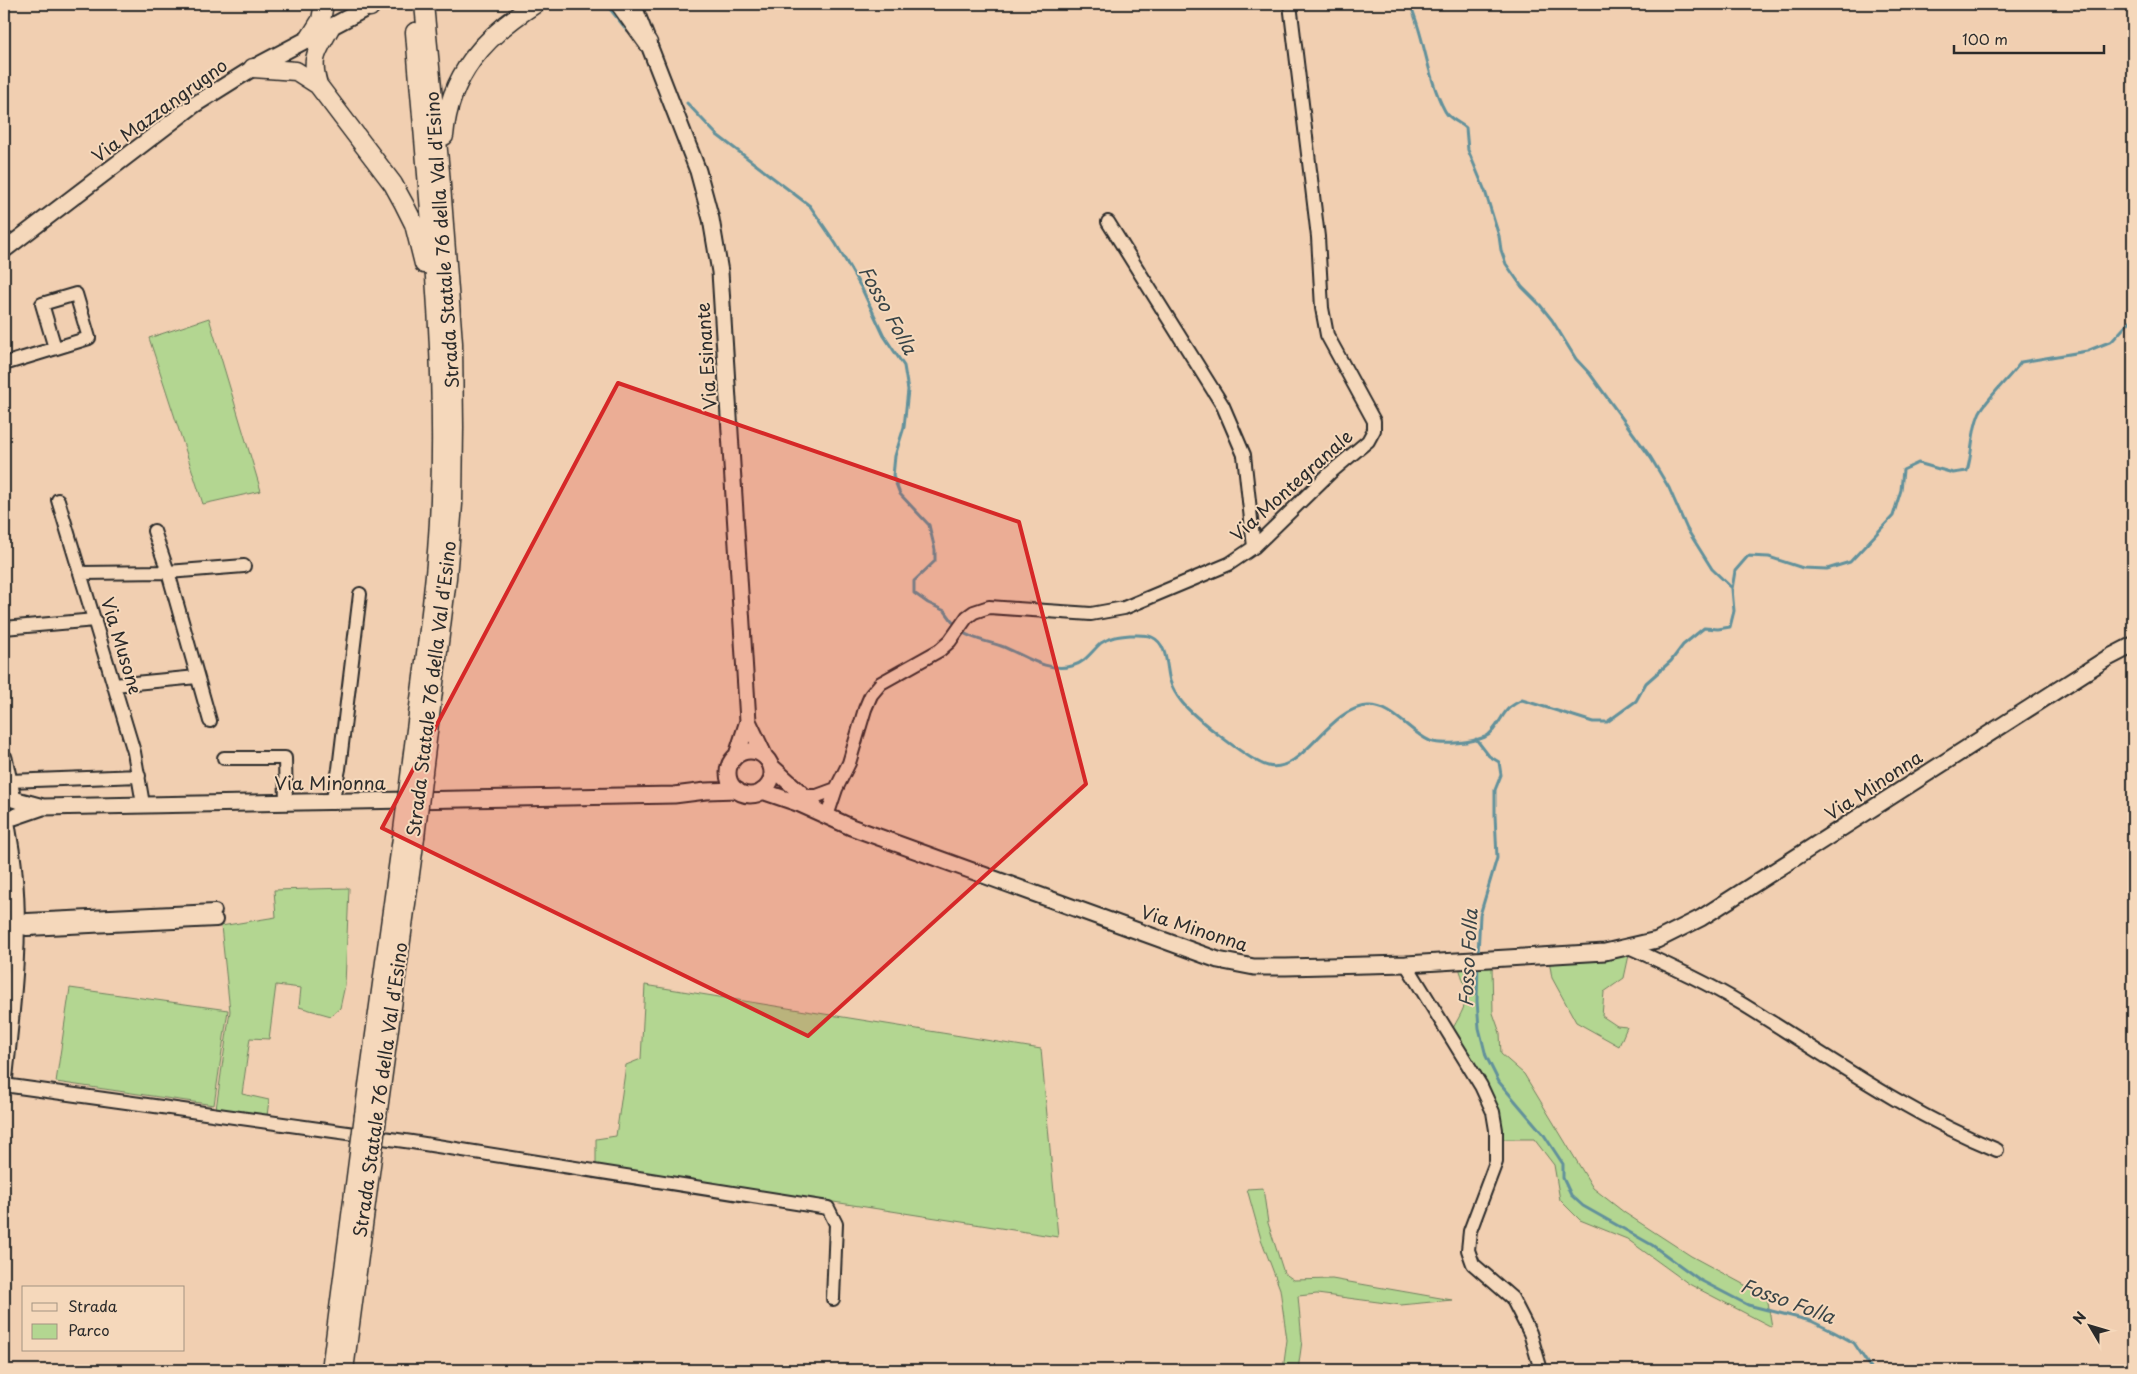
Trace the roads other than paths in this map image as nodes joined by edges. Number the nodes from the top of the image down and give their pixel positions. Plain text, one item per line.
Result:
1 (324, 4) edge
2 (535, 4) edge
3 (620, 4) edge
4 (633, 4) edge
5 (1290, 4) edge
6 (367, 5) edge
7 (418, 5) edge
8 (330, 28) junction
9 (309, 39) junction
10 (648, 43) junction
11 (253, 68) junction
12 (318, 85) junction
13 (440, 172) junction
14 (1108, 222) dead end
15 (4, 250) edge
16 (55, 348) junction
17 (4, 364) edge
18 (441, 429) junction
19 (58, 500) dead end
20 (154, 531) dead end
21 (1254, 547) junction
22 (244, 566) dead end
23 (168, 572) junction
24 (80, 573) junction
25 (360, 594) dead end
26 (95, 620) junction
27 (4, 628) edge
28 (2133, 645) edge
29 (197, 677) junction
30 (114, 685) junction
31 (210, 721) dead end
32 (748, 721) junction
33 (737, 755) junction
34 (4, 758) edge
35 (224, 758) dead end
36 (768, 762) junction
37 (417, 770) junction
38 (729, 770) junction
39 (139, 776) junction
40 (836, 789) junction
41 (736, 790) junction
42 (9, 791) edge
43 (706, 791) junction
44 (762, 791) junction
45 (802, 796) junction
46 (286, 803) junction
47 (332, 803) junction
48 (142, 804) junction
49 (43, 807) junction
50 (827, 816) junction
51 (8, 822) edge
52 (4, 845) edge
53 (14, 873) junction
54 (215, 915) dead end
55 (10, 927) edge
56 (1629, 947) junction
57 (1406, 964) junction
58 (4, 1084) edge
59 (366, 1148) junction
60 (1997, 1150) dead end
61 (833, 1299) dead end
62 (331, 1370) edge
63 (344, 1370) edge
64 (1541, 1370) edge

1 - 9 highway
2 - 13 highway
3 - 10 highway
4 - 10 main road, Via Esinante
5 - 21 street, Via Montegranale
6 - 8 main road, Via Mazzangrugno
7 - 13 highway, Strada Statale 76 della Val d'Esino
7 - 18 highway, Strada Statale 76 della Val d'Esino
8 - 9 main road, Via Mazzangrugno
8 - 12 highway
9 - 11 main road, Via Mazzangrugno
10 - 32 main road, Via Esinante
11 - 12 highway
11 - 15 main road, Via Mazzangrugno
12 - 18 highway
13 - 37 highway, Strada Statale 76 della Val d'Esino
14 - 21 street
16 - 16 street
16 - 17 street
18 - 37 highway, Strada Statale 76 della Val d'Esino
19 - 24 street, Via Musone
20 - 23 street
21 - 40 street, Via Montegranale
22 - 23 street
23 - 24 street
23 - 29 street
24 - 26 street, Via Musone
25 - 47 street
26 - 27 street
26 - 30 street, Via Musone
28 - 56 main road, Via Minonna
29 - 30 street
29 - 31 street
30 - 39 street, Via Musone
32 - 33 main road, Via Esinante
32 - 36 main road, Via Esinante
33 - 36 main road
33 - 38 main road
34 - 42 main road
35 - 46 street
36 - 44 main road
36 - 45 main road, Via Minonna
37 - 59 highway, Strada Statale 76 della Val d'Esino, bridge
38 - 41 main road
38 - 43 main road
39 - 42 street
39 - 48 street, Via Musone
40 - 45 street
40 - 50 street, Via Montegranale
41 - 43 main road, Via Minonna
41 - 44 main road
42 - 49 main road, Via Minonna
42 - 51 main road
43 - 47 main road, Via Minonna
44 - 50 main road, Via Minonna
45 - 50 main road, Via Minonna
46 - 47 main road, Via Minonna
46 - 48 main road, Via Minonna
48 - 49 main road, Via Minonna
49 - 51 main road, Via Minonna
50 - 57 main road, Via Minonna
51 - 53 main road
52 - 53 main road
53 - 55 main road
54 - 55 street
55 - 58 main road
56 - 57 main road, Via Minonna
56 - 60 street
57 - 64 street
58 - 61 street
59 - 62 highway, Strada Statale 76 della Val d'Esino
59 - 63 highway, Strada Statale 76 della Val d'Esino

